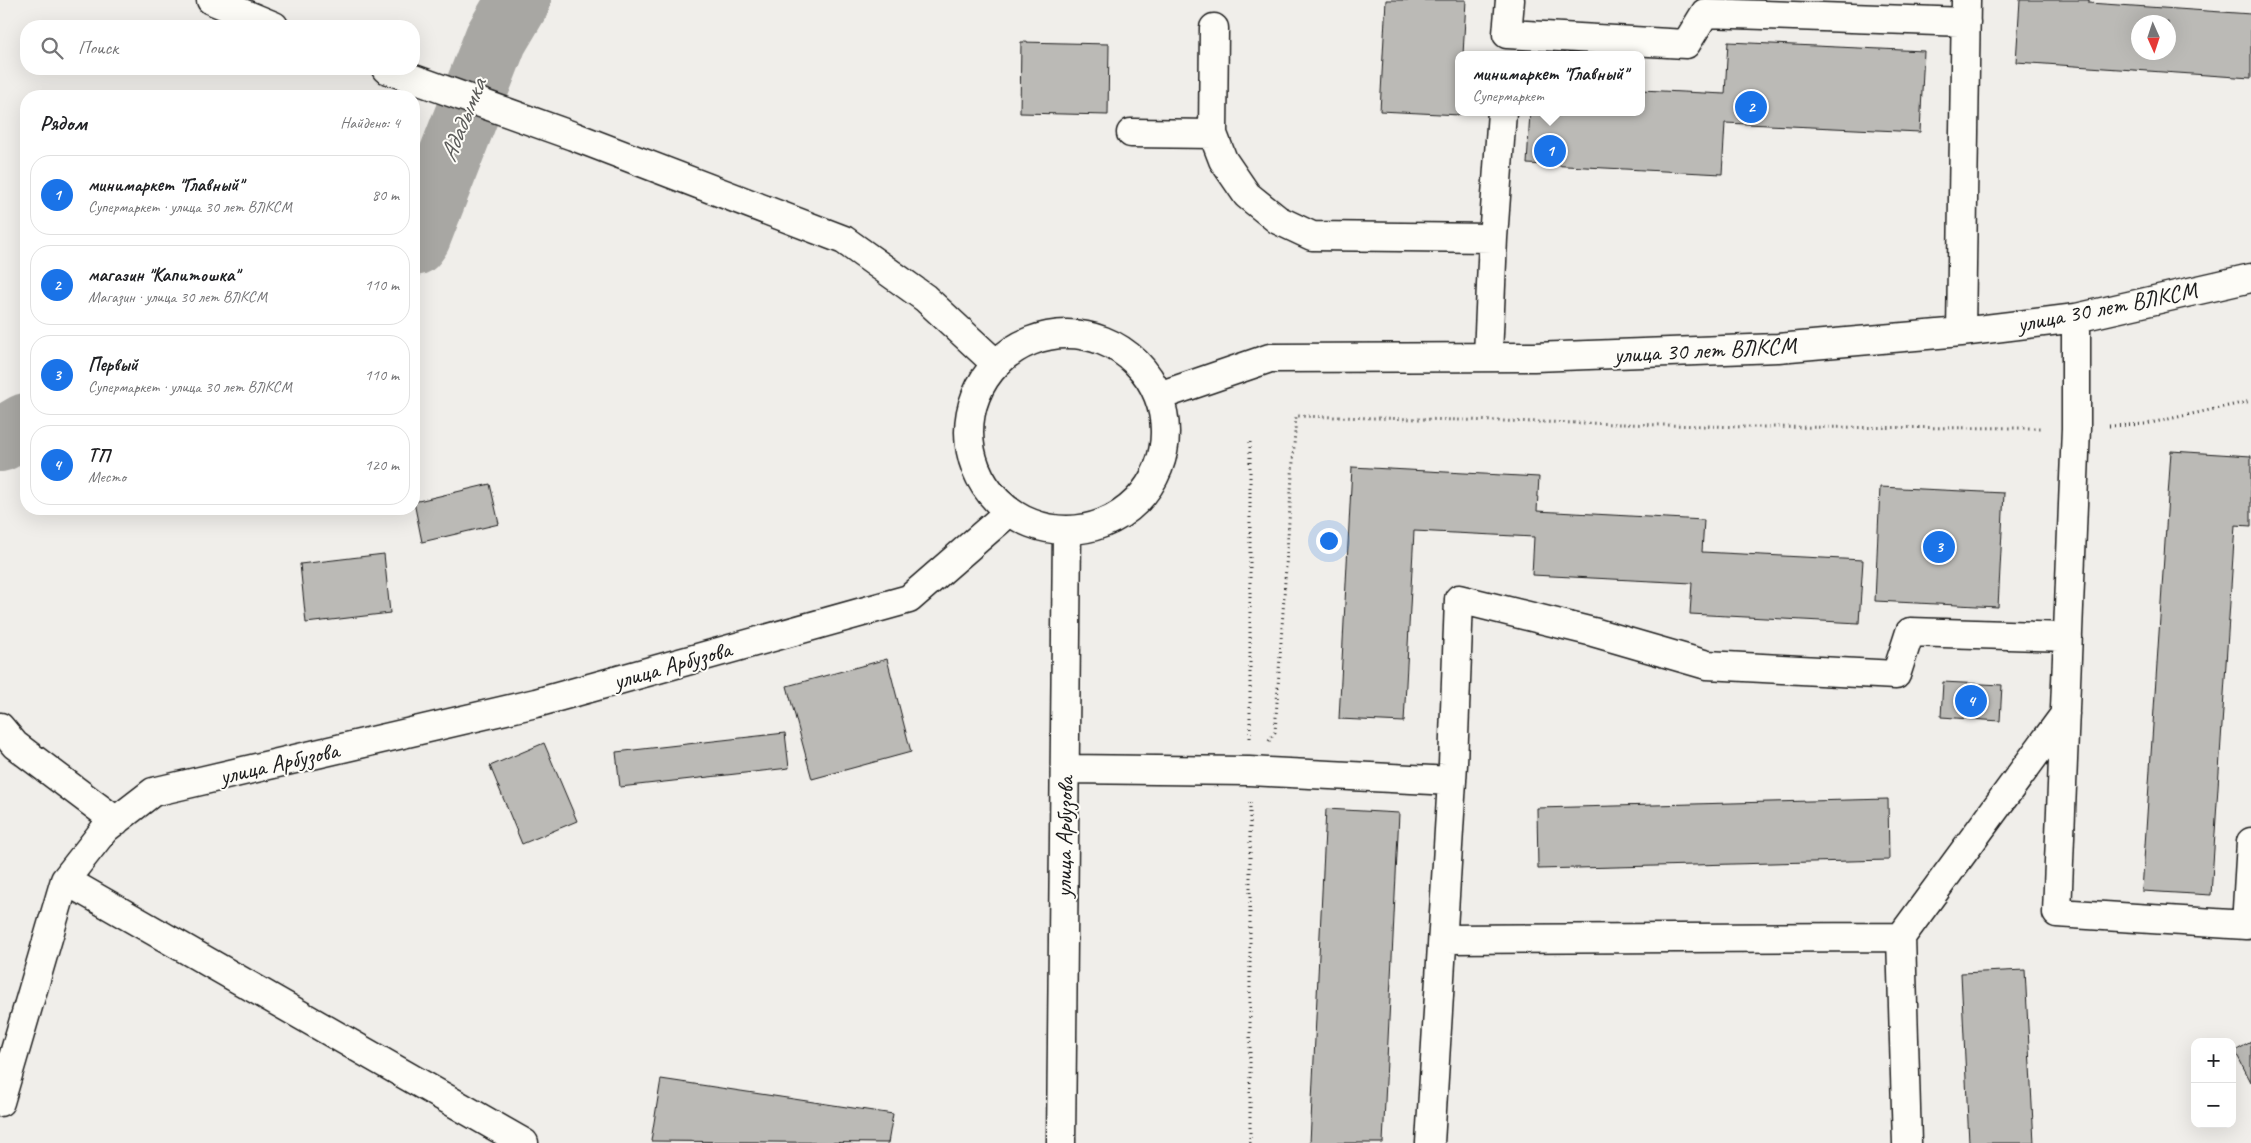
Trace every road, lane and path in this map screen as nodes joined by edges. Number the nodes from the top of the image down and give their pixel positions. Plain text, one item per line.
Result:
1 (211, 0) edge
2 (1510, 0) edge
3 (1966, 11) edge
4 (259, 20) edge
5 (1214, 28) dead end
6 (1506, 44) edge
7 (404, 75) edge
8 (1502, 116) edge
9 (1131, 133) dead end
10 (1213, 134) junction
11 (1493, 238) junction
12 (2251, 278) edge
13 (2076, 318) junction
14 (1961, 332) junction
15 (1488, 356) junction
16 (996, 364) junction
17 (1159, 396) junction
18 (2251, 401) edge
19 (2076, 428) junction
20 (1009, 512) junction
21 (1067, 531) junction
22 (2068, 637) junction
23 (2065, 714) junction
24 (0, 727) edge
25 (1065, 769) junction
26 (1250, 772) junction
27 (1452, 781) junction
28 (116, 821) junction
29 (2251, 842) edge
30 (65, 880) junction
31 (1901, 937) junction
32 (1443, 939) junction
33 (0, 1102) edge
34 (524, 1143) edge
35 (1061, 1143) edge
36 (1430, 1143) edge
37 (1907, 1143) edge

1 - 4 street
2 - 6 street
3 - 6 street
3 - 14 street
5 - 10 street
7 - 16 street
8 - 11 street
9 - 10 street
10 - 11 street
11 - 15 street
12 - 13 street, улица 30 лет ВЛКСМ
13 - 14 street, улица 30 лет ВЛКСМ
13 - 19 street
14 - 15 street, улица 30 лет ВЛКСМ
15 - 17 street, улица 30 лет ВЛКСМ
16 - 17 street
16 - 20 street
17 - 21 street
18 - 19 path
19 - 22 street
19 - 26 path
20 - 21 street
20 - 28 street, улица Арбузова
21 - 25 street, улица Арбузова
22 - 23 street
22 - 27 street
23 - 29 street
23 - 31 street
24 - 28 street
25 - 26 street
25 - 35 street, улица Арбузова
26 - 27 street
27 - 32 street
28 - 30 street, улица Арбузова
30 - 33 street
30 - 34 street
31 - 32 street
31 - 37 street
32 - 36 street

